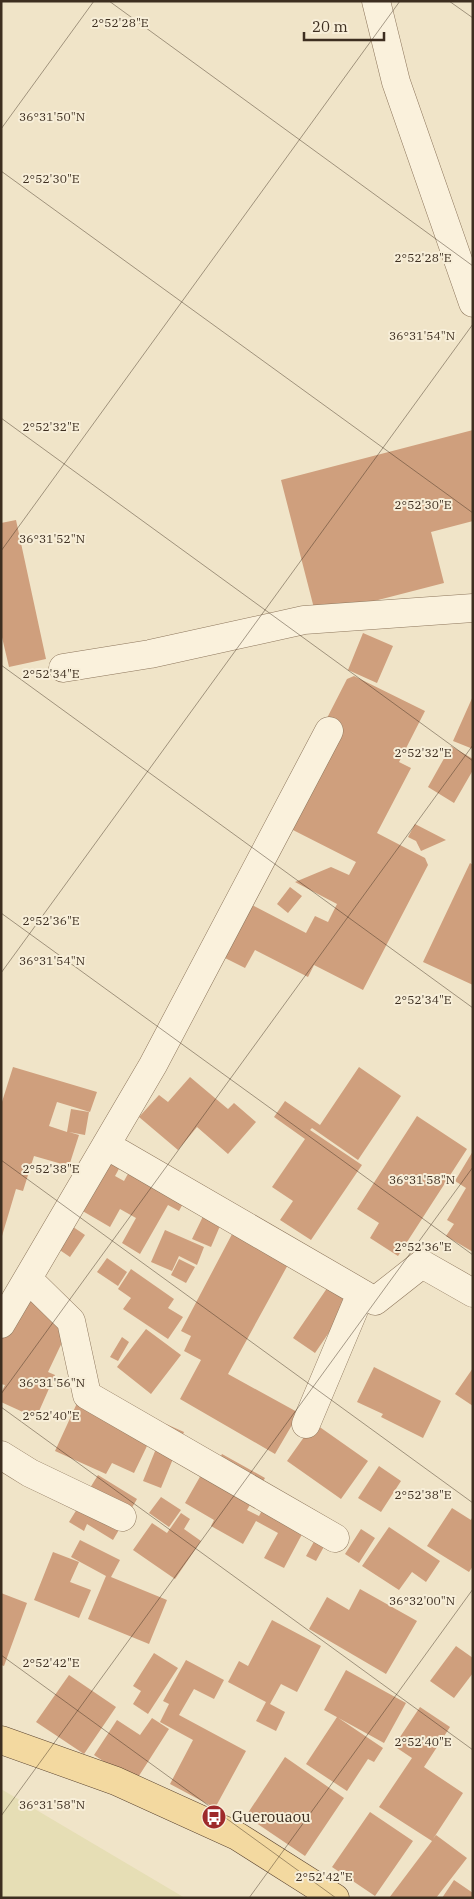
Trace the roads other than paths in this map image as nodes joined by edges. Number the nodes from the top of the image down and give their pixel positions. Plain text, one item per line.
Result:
1 (376, 1) edge
2 (473, 303) edge
3 (473, 608) edge
4 (63, 668) dead end
5 (329, 731) dead end
6 (106, 1145) junction
7 (28, 1279) junction
8 (361, 1293) junction
9 (473, 1293) edge
10 (1, 1324) edge
11 (306, 1424) dead end
12 (1, 1455) edge
13 (122, 1517) dead end
14 (335, 1538) dead end
15 (1, 1740) edge
16 (336, 1898) edge

1 - 2 street
3 - 4 street
5 - 6 street
6 - 7 street
6 - 8 street
7 - 10 street
7 - 14 street
8 - 9 street
8 - 11 street
12 - 13 street
15 - 16 main road

